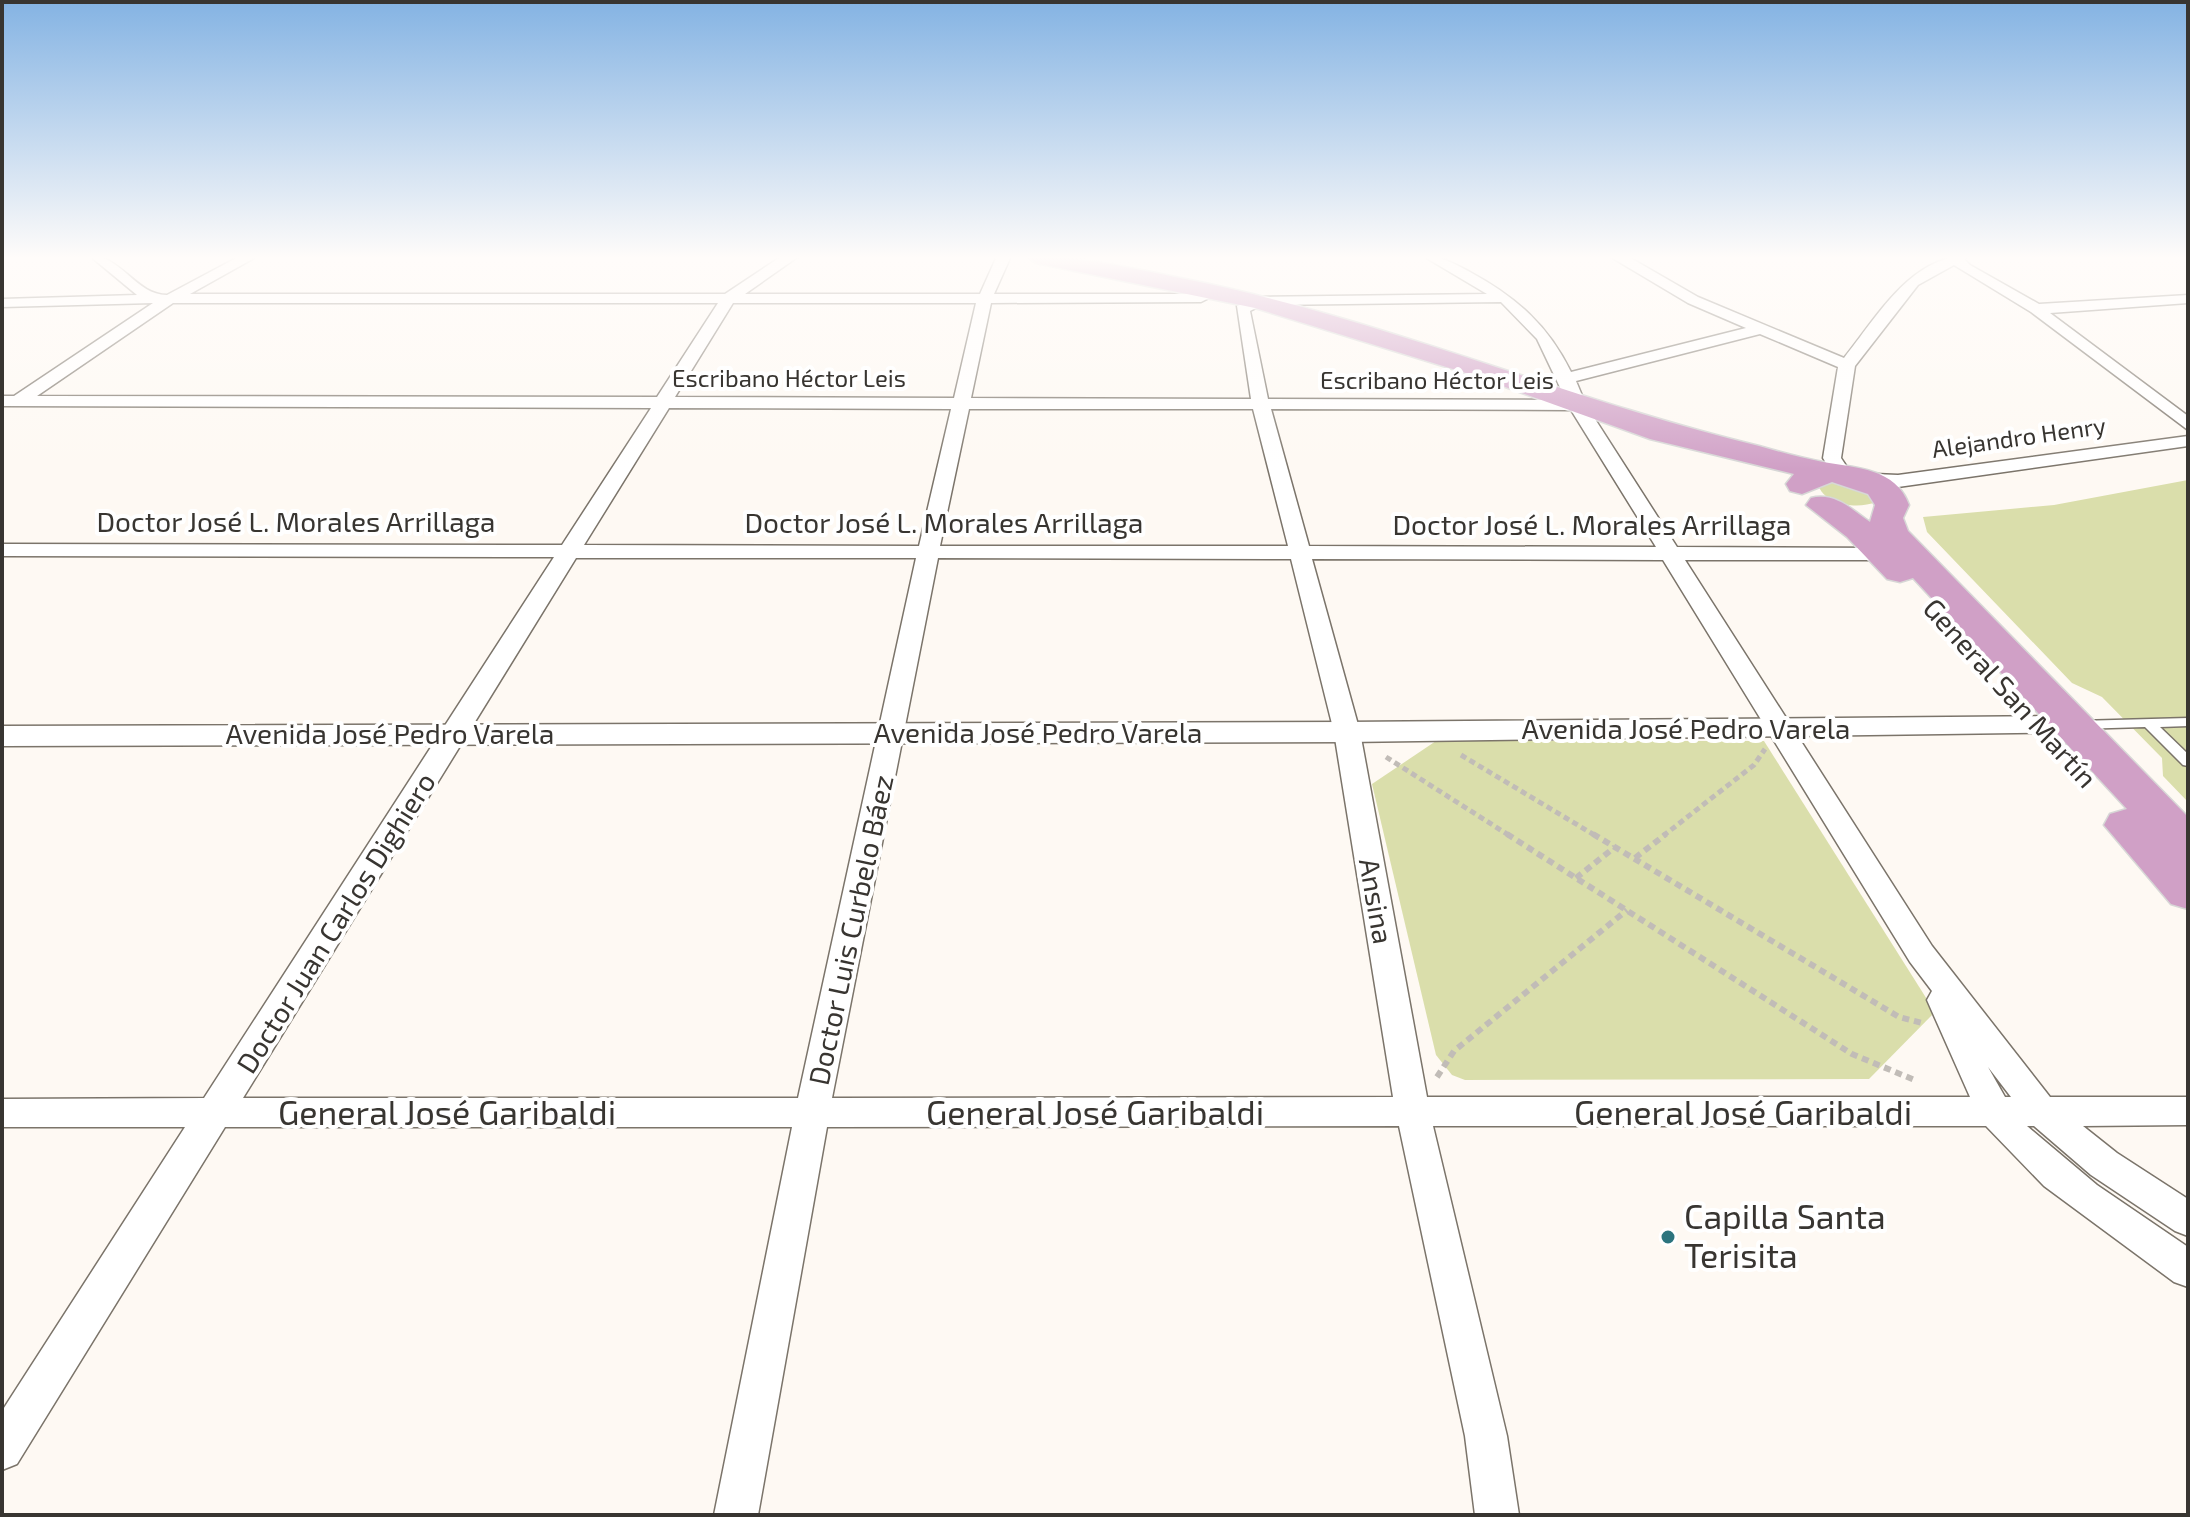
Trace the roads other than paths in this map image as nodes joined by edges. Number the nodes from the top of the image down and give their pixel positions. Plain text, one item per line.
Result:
1 (127, 327) edge
2 (711, 327) edge
3 (978, 327) edge
4 (1246, 327) edge
5 (1344, 327) edge
6 (1536, 327) edge
7 (1749, 327) edge
8 (1877, 327) edge
9 (2059, 327) edge
10 (1756, 330) junction
11 (1847, 365) junction
12 (1567, 378) junction
13 (663, 403) junction
14 (7, 404) edge
15 (961, 404) junction
16 (1261, 405) junction
17 (1577, 405) junction
18 (2188, 425) edge
19 (2188, 441) edge
20 (2188, 453) edge
21 (1831, 485) junction
22 (1890, 507) junction
23 (2, 550) edge
24 (571, 550) junction
25 (1300, 552) junction
26 (928, 553) junction
27 (1669, 553) junction
28 (1885, 554) junction
29 (2188, 722) edge
30 (2148, 723) junction
31 (2056, 725) junction
32 (1779, 729) junction
33 (1347, 732) junction
34 (893, 733) junction
35 (455, 734) junction
36 (2, 736) edge
37 (2188, 762) edge
38 (2188, 846) edge
39 (2188, 892) edge
40 (1921, 954) junction
41 (2188, 1111) edge
42 (1995, 1112) junction
43 (2, 1113) edge
44 (216, 1113) junction
45 (812, 1113) junction
46 (1413, 1113) junction
47 (2043, 1113) junction
48 (2188, 1219) edge
49 (2188, 1269) edge
50 (2, 1449) edge
51 (736, 1515) edge
52 (1497, 1515) edge

1 - 14 street
2 - 13 street, Doctor Juan Carlos Dighiero
3 - 15 street, Doctor Luis Curbelo Báez
4 - 16 street, Ansina
5 - 17 highway
6 - 12 street
7 - 10 street
8 - 11 street
9 - 18 street
10 - 11 street
10 - 12 street
11 - 21 street
12 - 17 street
13 - 14 street, Escribano Héctor Leis
13 - 15 street, Escribano Héctor Leis
13 - 24 street, Doctor Juan Carlos Dighiero
15 - 16 street, Escribano Héctor Leis
15 - 26 street, Doctor Luis Curbelo Báez
16 - 17 street, Escribano Héctor Leis
16 - 25 street, Ansina
17 - 21 highway
17 - 27 street
19 - 21 street, Alejandro Henry
20 - 22 street, Alejandro Henry
21 - 22 highway
21 - 28 highway, General San Martín
22 - 31 highway, General San Martín
23 - 24 street, Doctor José L. Morales Arrillaga
24 - 26 street, Doctor José L. Morales Arrillaga
24 - 35 street, Doctor Juan Carlos Dighiero
25 - 26 street, Doctor José L. Morales Arrillaga
25 - 27 street, Doctor José L. Morales Arrillaga
25 - 33 street, Ansina
26 - 34 street, Doctor Luis Curbelo Báez
27 - 28 street, Doctor José L. Morales Arrillaga
27 - 32 street
28 - 31 highway, General San Martín
29 - 30 lane
30 - 31 lane
30 - 37 lane
31 - 32 street, Avenida José Pedro Varela
31 - 38 highway, General San Martín
31 - 39 highway, General San Martín
32 - 33 street, Avenida José Pedro Varela
32 - 40 street
33 - 34 street, Avenida José Pedro Varela
33 - 46 street, Ansina
34 - 35 street, Avenida José Pedro Varela
34 - 45 street, Doctor Luis Curbelo Báez
35 - 36 street, Avenida José Pedro Varela
35 - 44 street, Doctor Juan Carlos Dighiero
40 - 42 street
40 - 47 street
41 - 47 street, General José Garibaldi
42 - 46 street, General José Garibaldi
42 - 47 street, General José Garibaldi
42 - 49 street
43 - 44 street, General José Garibaldi
44 - 45 street, General José Garibaldi
44 - 50 street, Doctor Juan Carlos Dighiero
45 - 46 street, General José Garibaldi
45 - 51 street, Doctor Luis Curbelo Báez
46 - 52 street, Ansina
47 - 48 street

